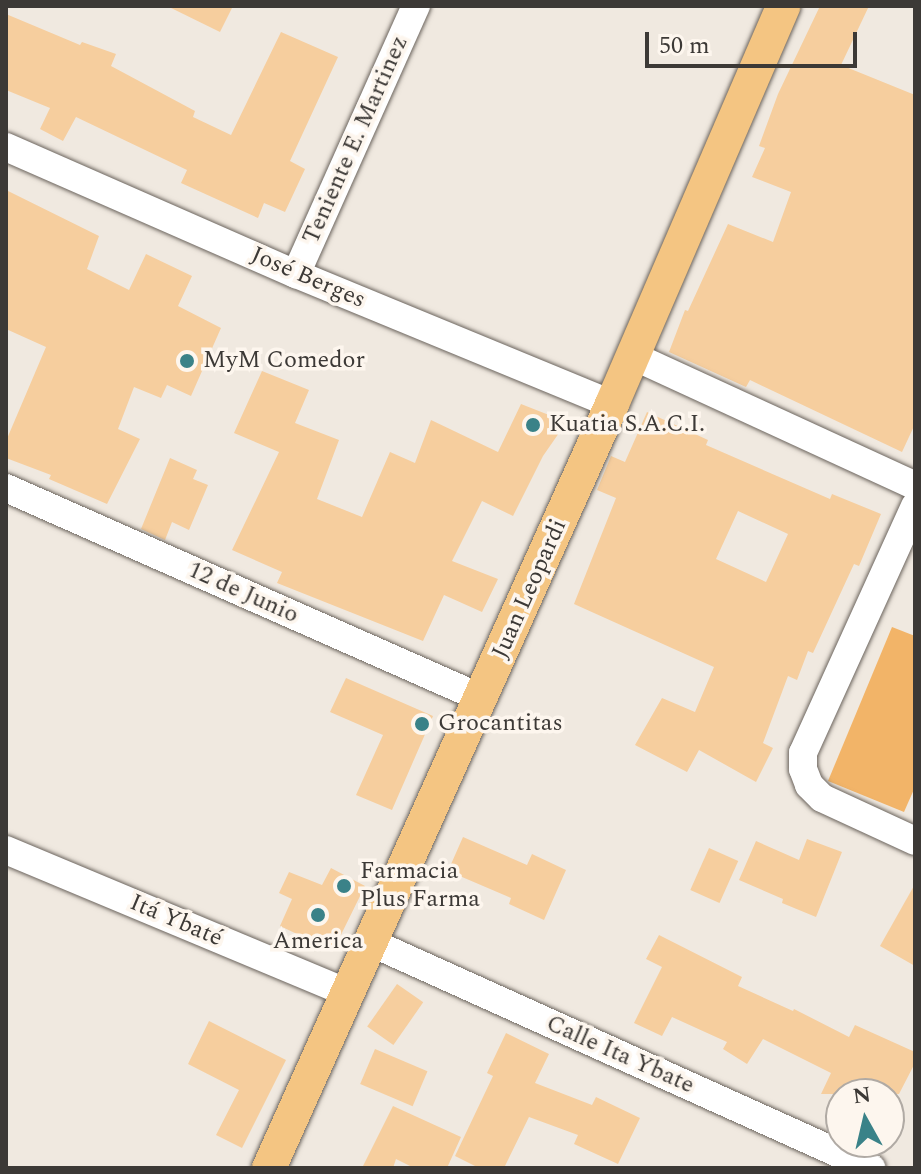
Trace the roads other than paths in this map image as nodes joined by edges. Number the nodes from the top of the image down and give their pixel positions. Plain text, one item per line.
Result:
1 (416, 6) edge
2 (783, 6) edge
3 (6, 147) edge
4 (296, 274) junction
5 (633, 356) junction
6 (612, 404) junction
7 (915, 486) edge
8 (6, 488) edge
9 (915, 506) edge
10 (481, 698) junction
11 (915, 841) edge
12 (6, 850) edge
13 (370, 942) junction
14 (345, 992) junction
15 (269, 1168) edge
16 (871, 1168) edge

1 - 4 street, Teniente E. Martinez
2 - 5 main road, Juan Leopardi
3 - 4 street, José Berges
4 - 6 street, José Berges
5 - 6 main road, Juan Leopardi
5 - 7 street
6 - 10 main road, Juan Leopardi
8 - 10 street, 12 de Junio
9 - 11 street
10 - 13 main road, Juan Leopardi
12 - 14 street, Itá Ybaté
13 - 14 main road, Juan Leopardi
13 - 16 street, Calle Ita Ybate
14 - 15 main road, Juan Leopardi

